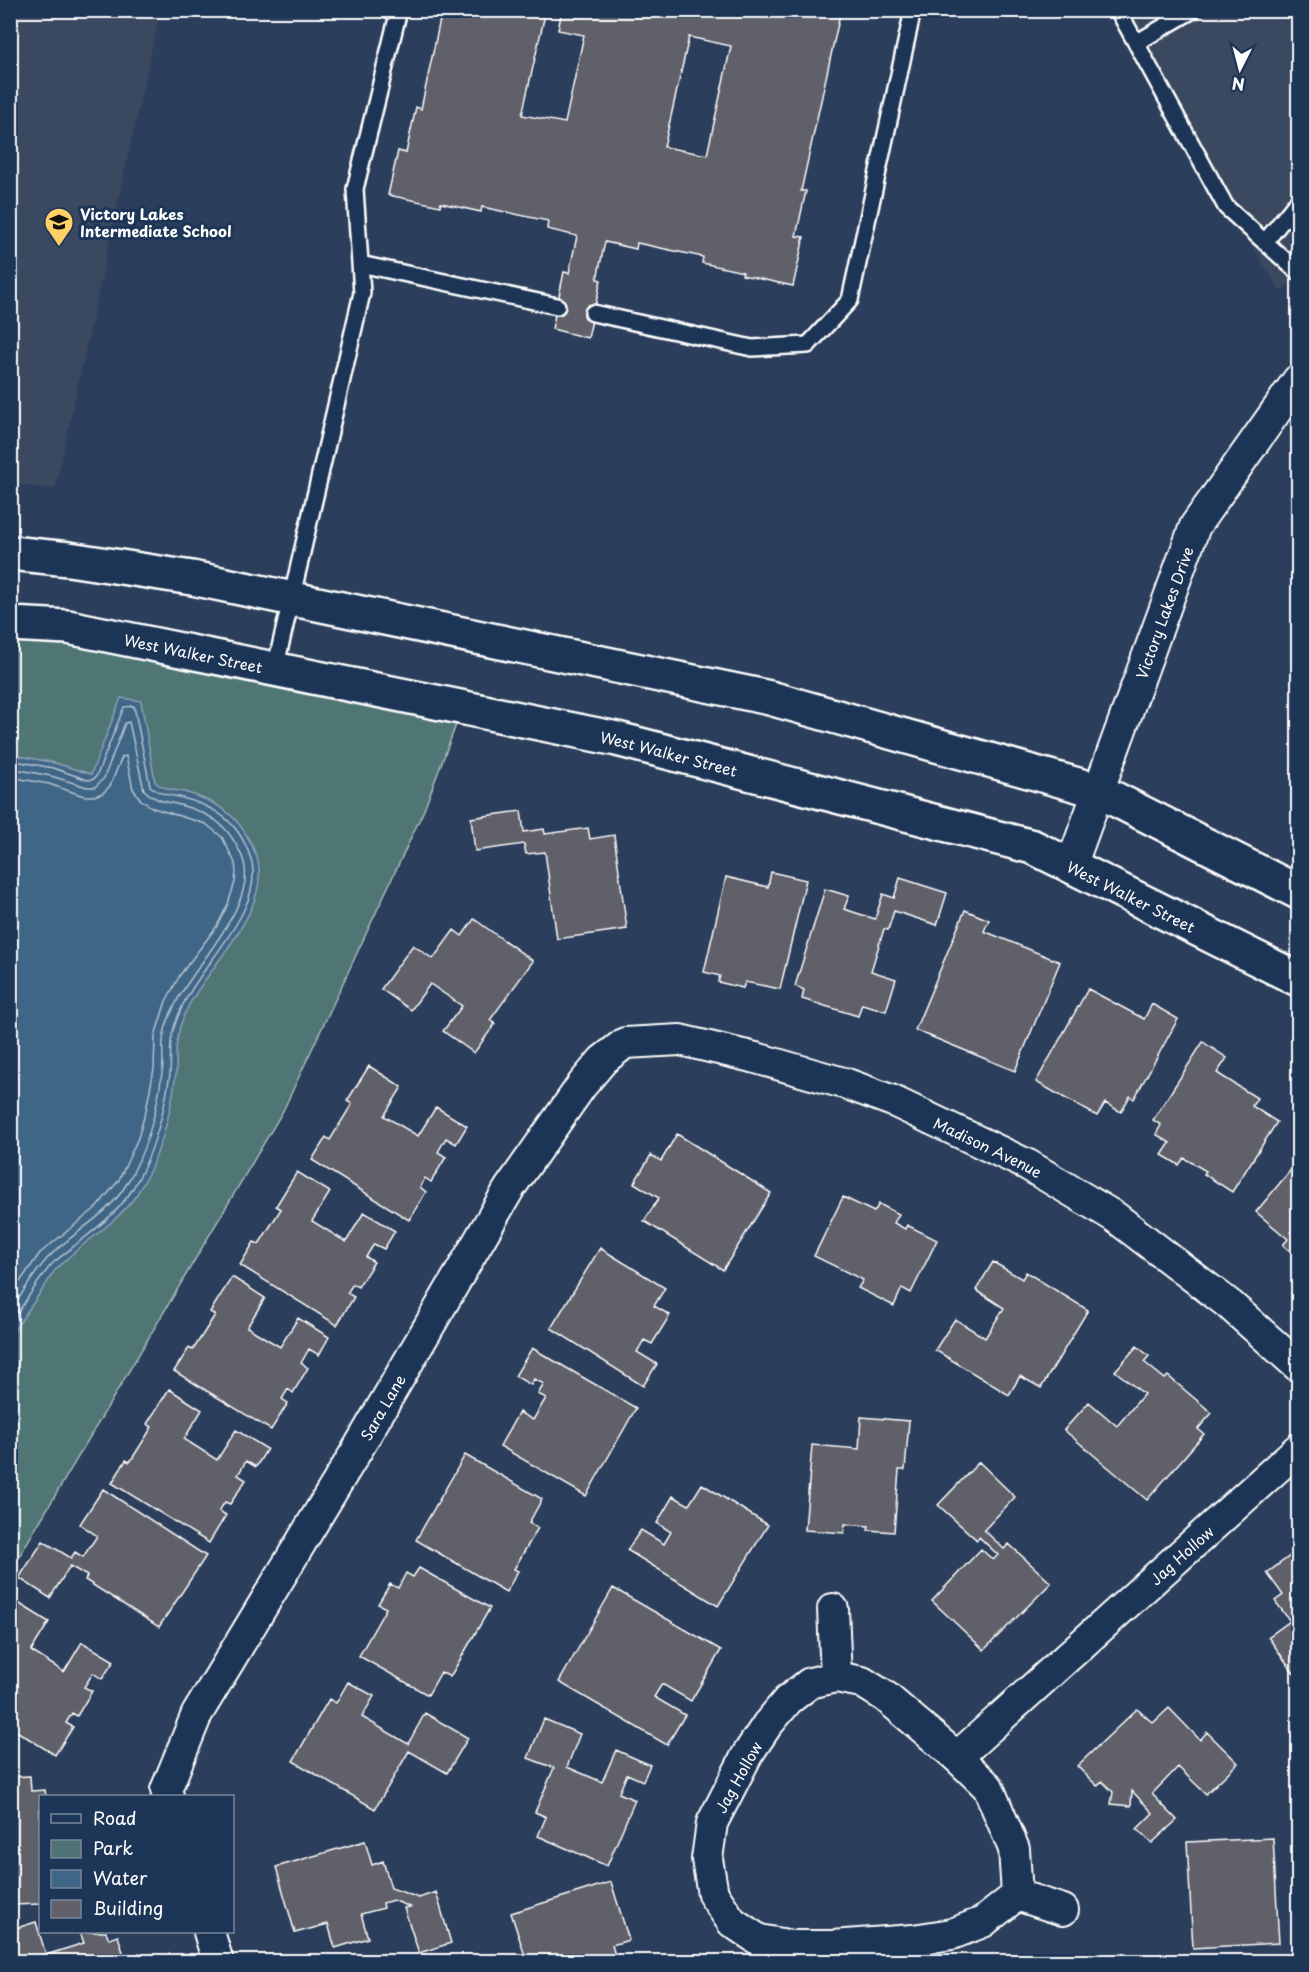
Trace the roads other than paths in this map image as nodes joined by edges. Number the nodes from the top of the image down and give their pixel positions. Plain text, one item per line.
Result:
1 (399, 10) edge
2 (914, 10) edge
3 (1118, 10) edge
4 (1193, 10) edge
5 (1136, 43) junction
6 (1299, 201) edge
7 (1265, 242) junction
8 (360, 264) junction
9 (1299, 272) edge
10 (557, 306) dead end
11 (593, 314) dead end
12 (1299, 380) edge
13 (10, 553) edge
14 (292, 598) junction
15 (10, 624) edge
16 (275, 669) junction
17 (1099, 791) junction
18 (1071, 866) junction
19 (1299, 892) edge
20 (1299, 979) edge
21 (625, 1043) joint
22 (1299, 1366) edge
23 (1299, 1449) edge
24 (833, 1609) dead end
25 (836, 1677) junction
26 (957, 1757) junction
27 (167, 1793) edge
28 (1017, 1895) junction
29 (1063, 1910) dead end
30 (209, 1933) edge
31 (218, 1962) edge

1 - 8 lane
2 - 11 lane
3 - 5 lane
4 - 5 lane
5 - 7 lane
6 - 7 lane
7 - 9 lane
8 - 10 lane
8 - 14 lane
12 - 17 street, Victory Lakes Drive
13 - 14 street
14 - 16 lane
14 - 17 street
15 - 16 street, West Walker Street
16 - 18 street, West Walker Street
17 - 18 street, Victory Lakes Drive
17 - 19 street
18 - 20 street, West Walker Street
21 - 22 street, Madison Avenue
21 - 27 street, Sara Lane
23 - 26 street, Jag Hollow
24 - 25 street
25 - 26 street, Jag Hollow
25 - 28 street, Jag Hollow
26 - 28 street, Jag Hollow
28 - 29 street
30 - 31 street

